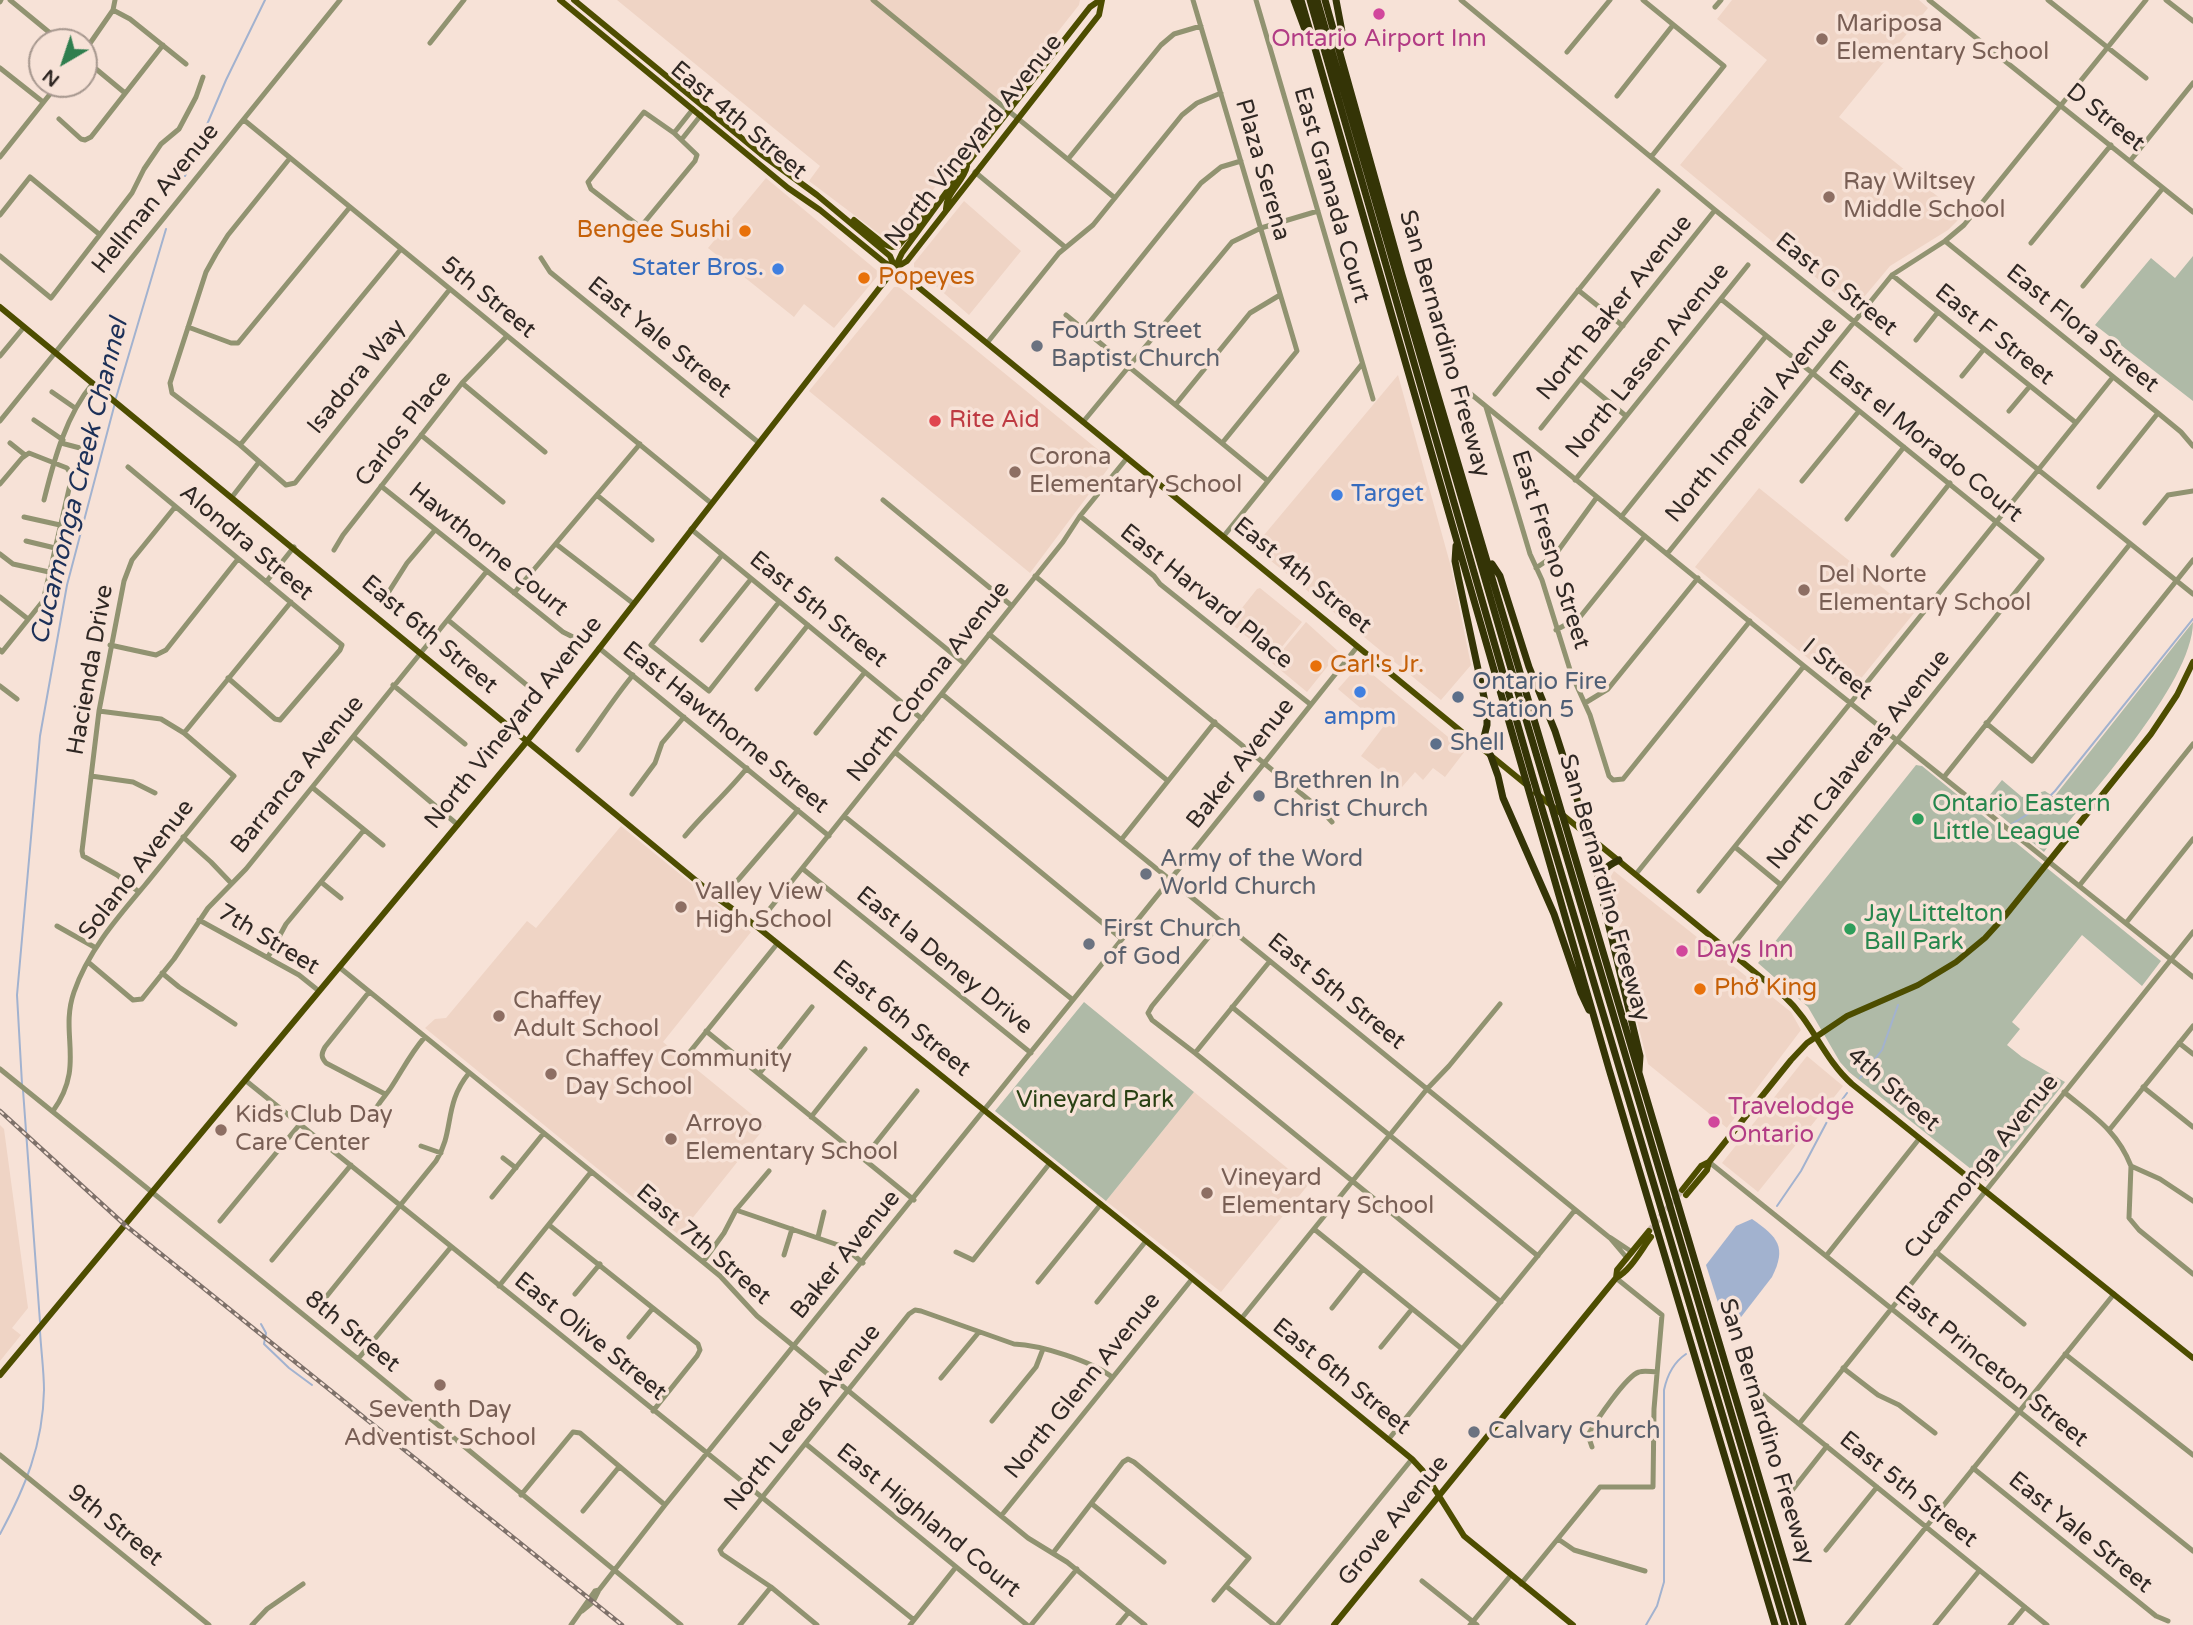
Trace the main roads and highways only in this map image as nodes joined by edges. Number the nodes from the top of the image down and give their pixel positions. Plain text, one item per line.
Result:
1 (560, 0) edge
2 (573, 0) edge
3 (1101, 0) edge
4 (1294, 0) edge
5 (1301, 0) edge
6 (1310, 0) edge
7 (1317, 0) edge
8 (1325, 0) edge
9 (1336, 0) edge
10 (1315, 51) junction
11 (1340, 52) junction
12 (967, 164) junction
13 (823, 200) junction
14 (946, 210) junction
15 (931, 215) junction
16 (895, 268) junction
17 (0, 307) edge
18 (1457, 540) junction
19 (1487, 557) junction
20 (2193, 662) edge
21 (528, 740) junction
22 (1489, 755) junction
23 (1588, 834) junction
24 (1619, 860) junction
25 (1604, 899) junction
26 (1596, 1023) junction
27 (1815, 1037) junction
28 (1639, 1075) junction
29 (1684, 1193) tunnel mouth
30 (1616, 1278) junction
31 (2193, 1358) edge
32 (0, 1375) edge
33 (1743, 1483) junction
34 (1438, 1496) junction
35 (1755, 1555) junction
36 (1334, 1625) edge
37 (1573, 1625) edge
38 (1775, 1625) edge
39 (1785, 1625) edge
40 (1795, 1625) edge
41 (1803, 1625) edge

1 - 16 main road, East 4th Street
2 - 13 main road, East 4th Street
3 - 12 main road, North Vineyard Avenue
3 - 14 main road, North Vineyard Avenue
4 - 10 highway
5 - 10 highway, San Bernardino Freeway
6 - 33 highway
7 - 40 highway
8 - 11 highway, San Bernardino Freeway
9 - 11 highway
10 - 18 highway, San Bernardino Freeway
11 - 19 highway, San Bernardino Freeway
12 - 14 main road
12 - 15 main road, North Vineyard Avenue
13 - 15 main road
13 - 16 main road, East 4th Street
14 - 16 main road, North Vineyard Avenue
15 - 16 main road, North Vineyard Avenue
16 - 21 main road, North Vineyard Avenue
16 - 22 main road, East 4th Street
17 - 21 main road, East 6th Street
18 - 22 highway
18 - 26 highway, San Bernardino Freeway
19 - 23 highway
19 - 28 highway, San Bernardino Freeway
20 - 27 main road
21 - 32 main road, North Vineyard Avenue
21 - 34 main road, East 6th Street
22 - 23 main road, 4th Street
22 - 26 highway
23 - 24 main road, 4th Street
23 - 25 highway
24 - 25 highway
24 - 27 main road, 4th Street
25 - 28 highway
26 - 35 highway, San Bernardino Freeway
27 - 29 main road
27 - 31 main road, 4th Street
28 - 41 highway, San Bernardino Freeway
30 - 30 main road, Grove Avenue
30 - 34 main road, Grove Avenue
33 - 35 highway
33 - 39 highway
34 - 36 main road, Grove Avenue
34 - 37 main road, East 6th Street
35 - 38 highway, San Bernardino Freeway

